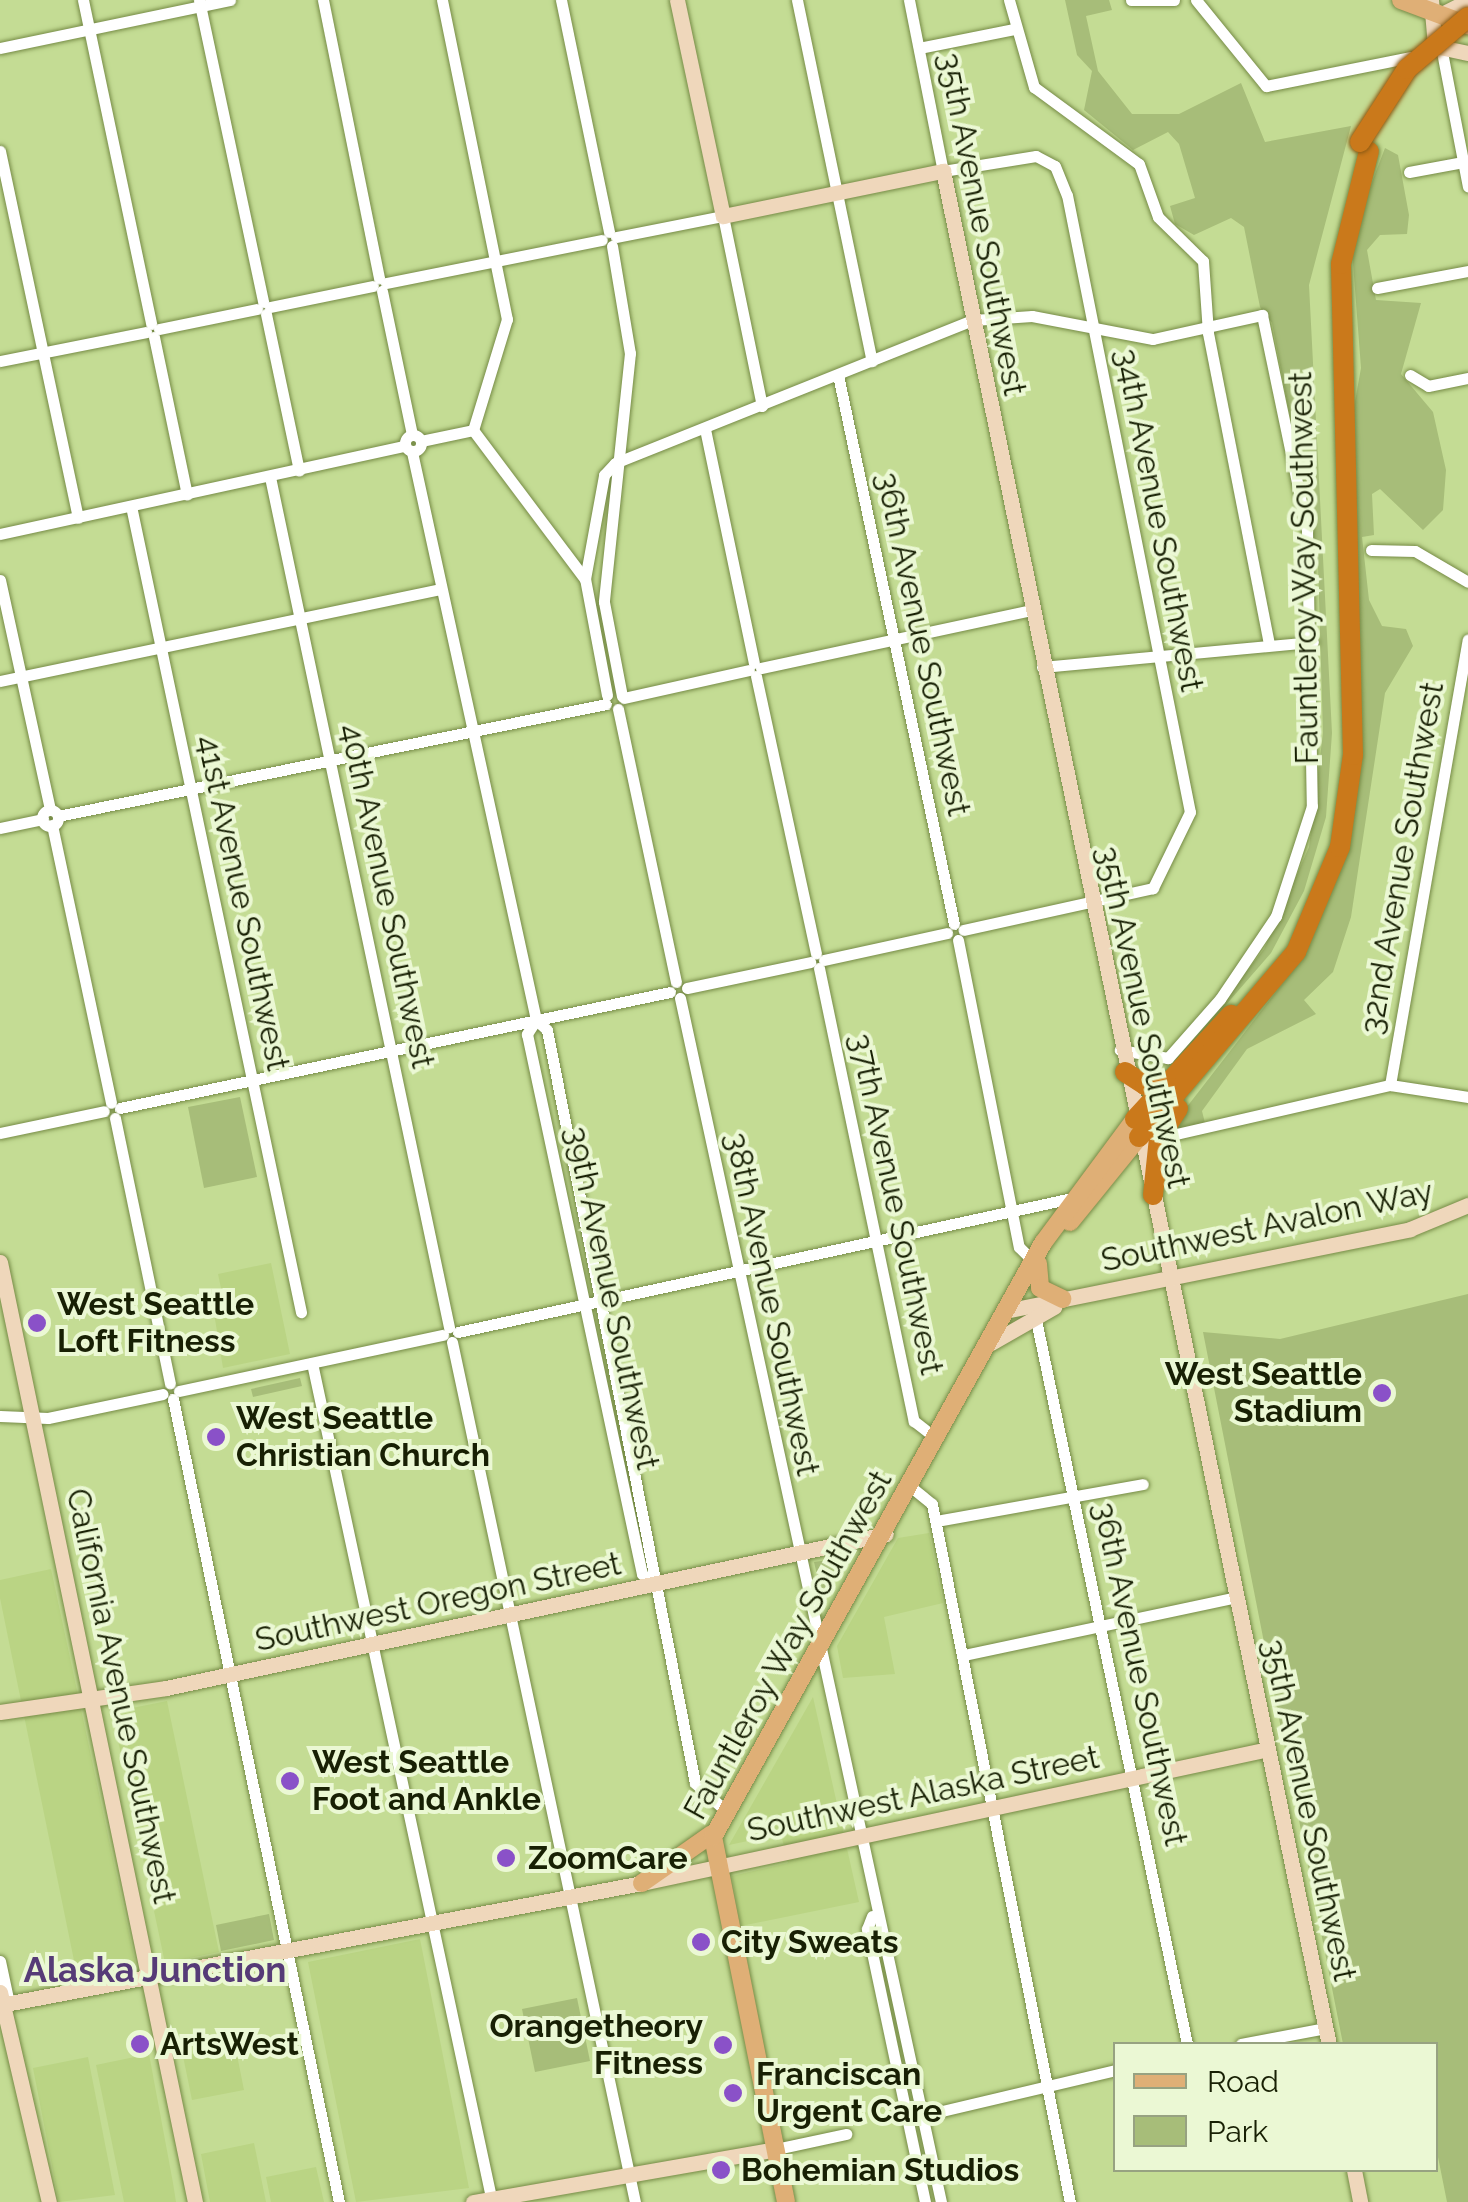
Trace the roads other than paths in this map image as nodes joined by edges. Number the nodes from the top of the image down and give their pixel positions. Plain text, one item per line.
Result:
1 (83, 0) edge
2 (230, 0) edge
3 (322, 0) edge
4 (442, 0) edge
5 (561, 0) edge
6 (678, 0) edge
7 (797, 0) edge
8 (909, 0) edge
9 (1008, 0) edge
10 (1132, 0) edge
11 (1174, 0) edge
12 (1196, 0) edge
13 (1402, 0) edge
14 (1468, 1) edge
15 (200, 3) edge
16 (1434, 9) edge
17 (1468, 21) edge
18 (1014, 29) junction
19 (89, 30) junction
20 (1468, 33) edge
21 (1437, 45) junction
22 (0, 48) edge
23 (919, 48) junction
24 (1468, 53) edge
25 (1364, 146) junction
26 (0, 152) edge
27 (1463, 162) junction
28 (943, 172) junction
29 (1409, 172) dead end
30 (1468, 187) edge
31 (837, 194) junction
32 (724, 216) junction
33 (610, 239) junction
34 (496, 261) junction
35 (1468, 271) edge
36 (380, 285) junction
37 (1377, 288) dead end
38 (264, 308) junction
39 (973, 320) junction
40 (1093, 328) junction
41 (153, 330) junction
42 (1208, 332) junction
43 (43, 353) junction
44 (0, 362) edge
45 (872, 362) junction
46 (1410, 375) dead end
47 (838, 376) junction
48 (1468, 378) edge
49 (762, 406) junction
50 (704, 429) junction
51 (474, 430) junction
52 (413, 444) junction
53 (615, 463) junction
54 (298, 471) junction
55 (270, 477) junction
56 (187, 494) junction
57 (131, 506) junction
58 (78, 518) junction
59 (0, 534) edge
60 (1372, 550) dead end
61 (585, 578) junction
62 (0, 580) edge
63 (1468, 582) edge
64 (440, 588) junction
65 (1030, 610) junction
66 (300, 618) junction
67 (894, 640) junction
68 (1468, 640) edge
69 (1313, 642) junction
70 (1269, 645) junction
71 (161, 647) junction
72 (1156, 656) junction
73 (1042, 667) junction
74 (755, 669) junction
75 (21, 676) junction
76 (0, 681) edge
77 (615, 701) junction
78 (471, 731) junction
79 (330, 758) junction
80 (191, 788) junction
81 (50, 817) junction
82 (0, 828) edge
83 (1089, 903) junction
84 (956, 932) junction
85 (817, 961) junction
86 (678, 990) junction
87 (536, 1020) junction
88 (1120, 1050) junction
89 (392, 1051) junction
90 (1125, 1072) junction
91 (253, 1080) junction
92 (1170, 1082) junction
93 (1390, 1085) junction
94 (1468, 1097) edge
95 (113, 1110) junction
96 (1144, 1132) junction
97 (0, 1134) edge
98 (1153, 1195) joint
99 (1072, 1198) junction
100 (1468, 1205) edge
101 (1012, 1213) junction
102 (878, 1243) junction
103 (0, 1262) edge
104 (1037, 1262) junction
105 (738, 1272) junction
106 (1172, 1277) junction
107 (1069, 1298) junction
108 (604, 1300) junction
109 (585, 1304) junction
110 (1037, 1309) junction
111 (1010, 1310) junction
112 (301, 1312) dead end
113 (450, 1334) junction
114 (991, 1343) junction
115 (312, 1364) junction
116 (172, 1392) junction
117 (32, 1414) junction
118 (0, 1416) edge
119 (937, 1438) junction
120 (1142, 1484) dead end
121 (911, 1487) junction
122 (1074, 1494) junction
123 (936, 1521) junction
124 (886, 1534) junction
125 (796, 1555) junction
126 (654, 1584) junction
127 (1236, 1596) junction
128 (512, 1614) junction
129 (1103, 1625) junction
130 (371, 1644) junction
131 (816, 1648) junction
132 (964, 1654) junction
133 (232, 1674) junction
134 (95, 1700) junction
135 (0, 1712) edge
136 (1268, 1748) junction
137 (1135, 1777) junction
138 (996, 1806) junction
139 (726, 1811) junction
140 (716, 1830) junction
141 (857, 1836) junction
142 (714, 1867) junction
143 (642, 1883) junction
144 (573, 1896) junction
145 (872, 1916) junction
146 (432, 1924) junction
147 (291, 1952) junction
148 (0, 1961) edge
149 (153, 1977) junction
150 (3, 2000) edge
151 (1328, 2036) edge
152 (1187, 2042) edge
153 (1263, 2042) edge
154 (1113, 2071) edge
155 (1049, 2086) junction
156 (942, 2111) dead end
157 (846, 2134) dead end
158 (776, 2148) junction
159 (628, 2172) junction
160 (1354, 2172) edge
161 (492, 2200) edge
162 (49, 2202) edge
163 (195, 2202) edge
164 (339, 2202) edge
165 (473, 2202) edge
166 (634, 2202) edge
167 (786, 2202) edge
168 (924, 2202) edge
169 (940, 2202) edge
170 (1070, 2202) edge
171 (1360, 2202) edge

1 - 19 street
2 - 15 street
3 - 36 street, 39th Avenue Southwest
4 - 34 street
5 - 33 street
6 - 32 street
7 - 31 street
8 - 23 street, 35th Avenue Southwest
9 - 18 street
10 - 11 street
12 - 21 street
13 - 16 main road
14 - 16 street
15 - 19 street
15 - 38 street
16 - 17 main road
16 - 21 street
17 - 25 highway, bridge
18 - 23 street
18 - 42 street
19 - 22 street
19 - 41 street
20 - 25 highway
21 - 24 street
21 - 27 street
23 - 28 street, 35th Avenue Southwest
25 - 92 highway, Fauntleroy Way Southwest
25 - 96 highway, Fauntleroy Way Southwest
26 - 43 street
27 - 29 street
27 - 30 street
28 - 31 street
28 - 39 street, 35th Avenue Southwest
28 - 40 street, 34th Avenue Southwest
31 - 32 street
31 - 45 street
32 - 33 street
32 - 49 street
33 - 34 street
33 - 53 street
34 - 36 street
34 - 51 street
35 - 37 street
36 - 38 street
36 - 52 street, 39th Avenue Southwest
38 - 41 street
38 - 54 street
39 - 40 street
39 - 45 street
39 - 65 street, 35th Avenue Southwest
40 - 42 street
40 - 72 street, 34th Avenue Southwest
41 - 43 street
41 - 56 street
42 - 69 street, Fauntleroy Way Southwest
42 - 70 street
43 - 44 street
43 - 58 street
45 - 47 street
46 - 48 street
47 - 49 street
47 - 67 street, 36th Avenue Southwest
49 - 50 street
50 - 53 street
50 - 74 street, 37th Avenue Southwest
51 - 52 street
51 - 61 street
52 - 54 street
52 - 64 street, 39th Avenue Southwest
53 - 61 street
53 - 77 street
54 - 55 street
55 - 56 street
55 - 66 street, 40th Avenue Southwest
56 - 57 street
57 - 58 street
57 - 71 street, 41st Avenue Southwest
58 - 59 street
60 - 63 street
61 - 77 street
62 - 75 street
64 - 66 street
64 - 78 street, 39th Avenue Southwest
65 - 67 street
65 - 73 street, 35th Avenue Southwest
66 - 71 street
66 - 79 street, 40th Avenue Southwest
67 - 74 street
67 - 84 street, 36th Avenue Southwest
68 - 93 street, 32nd Avenue Southwest
69 - 70 street
69 - 88 street, Fauntleroy Way Southwest
70 - 72 street
71 - 75 street
71 - 80 street, 41st Avenue Southwest
72 - 73 street
72 - 83 street, 34th Avenue Southwest
73 - 83 street, 35th Avenue Southwest
74 - 77 street
74 - 85 street, 37th Avenue Southwest
75 - 76 street
75 - 81 street
77 - 78 street
77 - 86 street, 38th Avenue Southwest
78 - 79 street
78 - 87 street, 39th Avenue Southwest
79 - 80 street
79 - 89 street, 40th Avenue Southwest
80 - 81 street
80 - 91 street, 41st Avenue Southwest
81 - 82 street
81 - 95 street
83 - 84 street
83 - 88 street, 35th Avenue Southwest
84 - 85 street
84 - 101 street, 36th Avenue Southwest
85 - 86 street
85 - 102 street, 37th Avenue Southwest
86 - 87 street
86 - 105 street, 38th Avenue Southwest
87 - 89 street
87 - 108 street, 39th Avenue Southwest
87 - 109 street, 39th Avenue Southwest
88 - 90 street, 35th Avenue Southwest
89 - 91 street
89 - 113 street, 40th Avenue Southwest
90 - 92 highway
90 - 96 street, 35th Avenue Southwest
91 - 95 street
91 - 112 street, 41st Avenue Southwest
92 - 96 highway, Fauntleroy Way Southwest
93 - 94 street
93 - 96 street
95 - 97 street
95 - 116 street
96 - 98 highway
96 - 99 main road, Fauntleroy Way Southwest
96 - 104 main road, Fauntleroy Way Southwest
98 - 106 street, 35th Avenue Southwest
99 - 101 street
99 - 104 main road, Fauntleroy Way Southwest
100 - 106 street, Southwest Avalon Way
101 - 102 street
101 - 104 street, 36th Avenue Southwest
102 - 105 street
102 - 119 street, 37th Avenue Southwest
103 - 117 street, California Avenue Southwest
104 - 107 main road
104 - 111 main road, Fauntleroy Way Southwest
105 - 108 street
105 - 125 street, 38th Avenue Southwest
106 - 107 street, Southwest Avalon Way
106 - 127 street, 35th Avenue Southwest
107 - 110 street, Southwest Avalon Way
108 - 109 street
108 - 126 street, 39th Avenue Southwest
109 - 113 street
109 - 126 street, 39th Avenue Southwest
110 - 111 street, Southwest Avalon Way
110 - 114 street, Southwest Avalon Way
110 - 122 street, 36th Avenue Southwest
111 - 114 main road, Fauntleroy Way Southwest
113 - 115 street
113 - 128 street, 40th Avenue Southwest
114 - 119 main road, Fauntleroy Way Southwest
115 - 116 street
115 - 130 street
116 - 117 street
116 - 133 street
117 - 118 street
117 - 134 street, California Avenue Southwest
119 - 121 main road, Fauntleroy Way Southwest
120 - 122 street
121 - 123 street
121 - 124 main road, Fauntleroy Way Southwest
122 - 123 street
122 - 129 street, 36th Avenue Southwest
123 - 132 street
124 - 125 street, Southwest Oregon Street
124 - 131 main road, Fauntleroy Way Southwest
125 - 126 street, Southwest Oregon Street
125 - 131 street, 38th Avenue Southwest
126 - 128 street, Southwest Oregon Street
126 - 139 street, 39th Avenue Southwest
127 - 129 street
127 - 136 street, 35th Avenue Southwest
128 - 130 street, Southwest Oregon Street
128 - 144 street, 40th Avenue Southwest
129 - 132 street
129 - 137 street, 36th Avenue Southwest
130 - 133 street, Southwest Oregon Street
130 - 146 street
131 - 139 main road, Fauntleroy Way Southwest
131 - 141 street, 38th Avenue Southwest
132 - 138 street
133 - 134 street, Southwest Oregon Street
133 - 147 street
134 - 135 street, Southwest Oregon Street
134 - 149 street, California Avenue Southwest
136 - 137 street, Southwest Alaska Street
136 - 151 street, 35th Avenue Southwest
137 - 138 street, Southwest Alaska Street
137 - 152 street, 36th Avenue Southwest
138 - 141 street, Southwest Alaska Street
138 - 155 street
139 - 140 main road, Fauntleroy Way Southwest
140 - 142 main road, Fauntleroy Way Southwest
140 - 143 main road
141 - 142 street, Southwest Alaska Street
141 - 145 street, 38th Avenue Southwest
142 - 143 street, Southwest Alaska Street
142 - 158 main road, Fauntleroy Way Southwest
143 - 144 street, Southwest Alaska Street
144 - 146 street, Southwest Alaska Street
144 - 159 street, 40th Avenue Southwest
145 - 168 street, 38th Avenue Southwest
145 - 169 street, 38th Avenue Southwest
146 - 147 street, Southwest Alaska Street
146 - 161 street
147 - 149 street, Southwest Alaska Street
147 - 164 street
148 - 150 street
149 - 150 street, Southwest Alaska Street
149 - 163 street, California Avenue Southwest
150 - 162 street
151 - 153 street
154 - 155 street
155 - 156 street
155 - 170 street
157 - 158 street
158 - 159 street
158 - 167 main road, Fauntleroy Way Southwest
159 - 161 street
159 - 166 street, 40th Avenue Southwest
160 - 171 street
161 - 165 street

